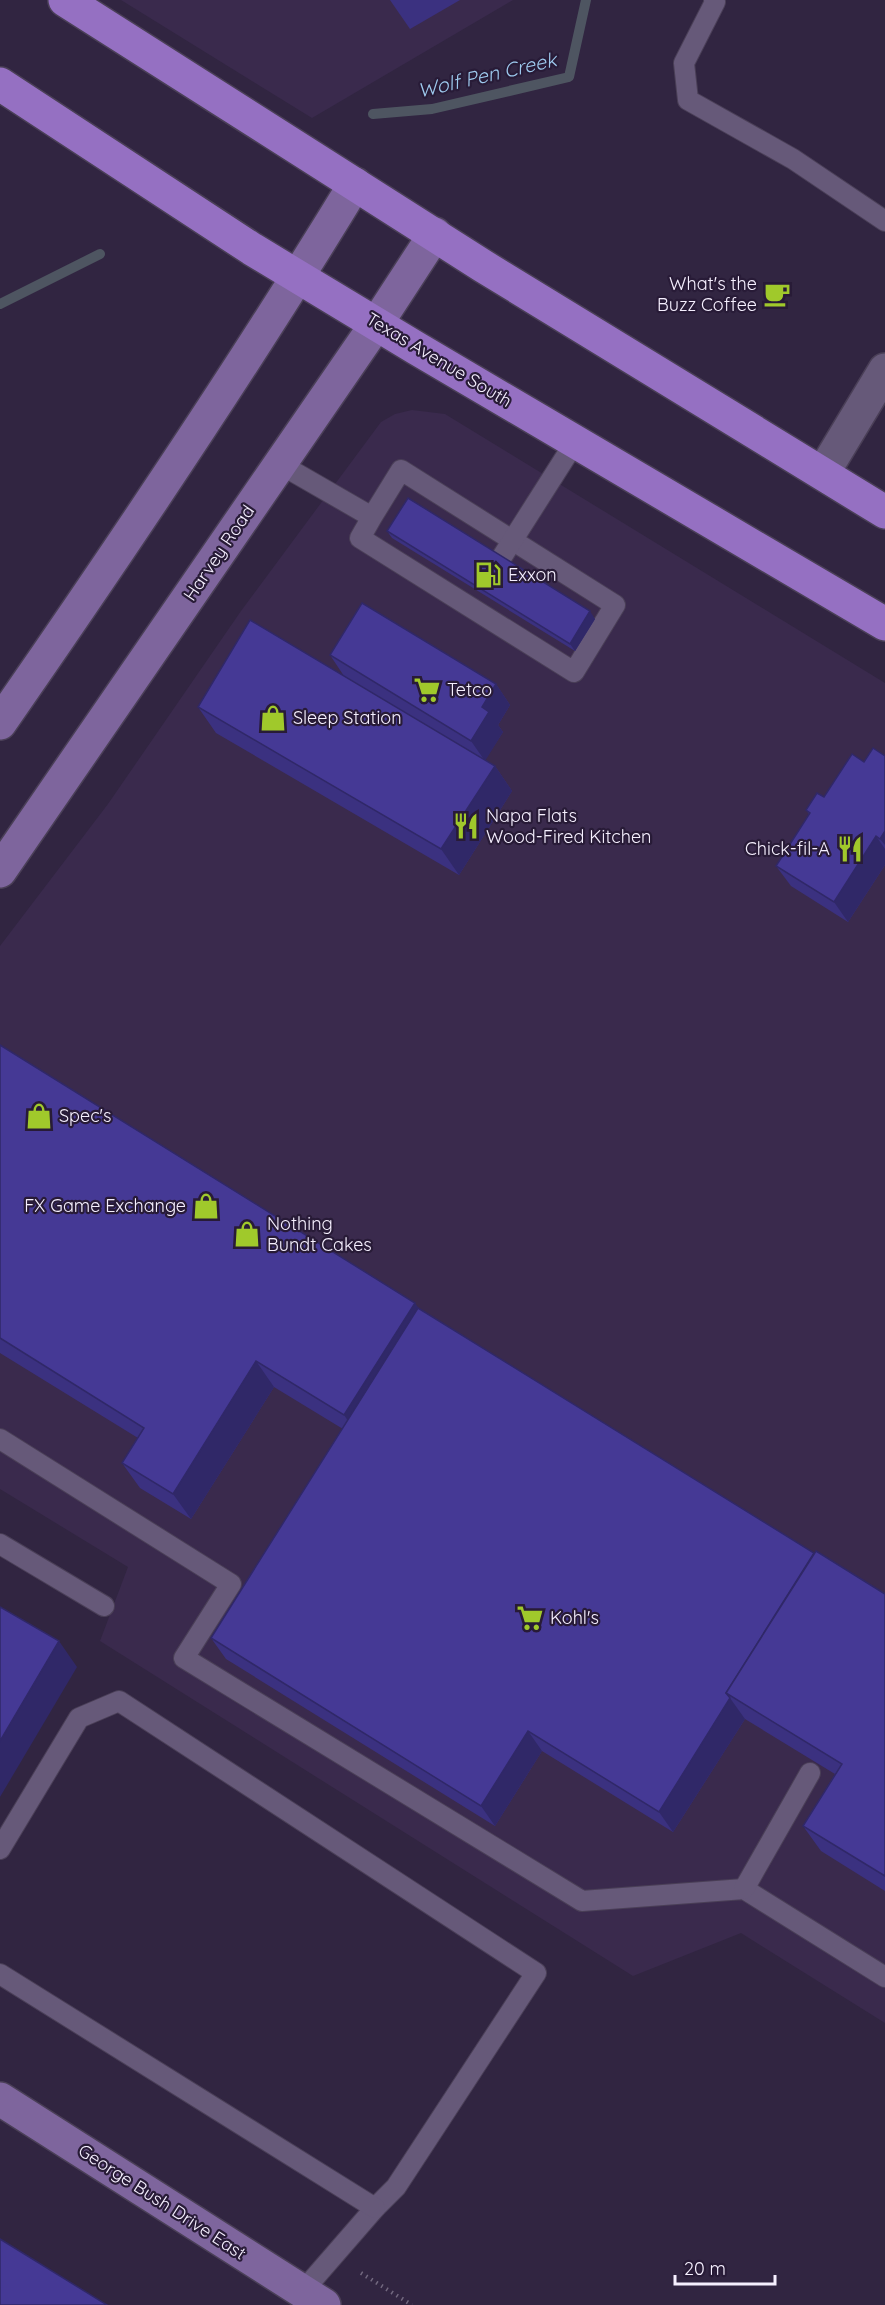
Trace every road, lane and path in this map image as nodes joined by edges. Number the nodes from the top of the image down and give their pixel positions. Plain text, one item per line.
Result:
1 (65, 0) edge
2 (714, 0) edge
3 (0, 84) edge
4 (355, 184) junction
5 (885, 221) edge
6 (435, 234) junction
7 (298, 276) junction
8 (377, 323) junction
9 (885, 370) edge
10 (575, 442) junction
11 (280, 464) junction
12 (823, 473) junction
13 (885, 512) edge
14 (372, 517) junction
15 (479, 519) junction
16 (466, 539) edge
17 (513, 539) junction
18 (542, 559) junction
19 (500, 560) edge
20 (531, 579) edge
21 (577, 581) junction
22 (565, 600) edge
23 (885, 624) edge
24 (0, 723) edge
25 (0, 871) edge
26 (0, 1439) edge
27 (0, 1544) edge
28 (104, 1606) dead end
29 (810, 1773) edge
30 (0, 1849) edge
31 (744, 1889) junction
32 (0, 1974) edge
33 (885, 1977) edge
34 (0, 2099) edge
35 (375, 2208) junction
36 (361, 2273) dead end
37 (313, 2299) edge
38 (412, 2305) edge

1 - 4 main road
2 - 5 lane
3 - 7 main road, Texas Avenue South
4 - 6 main road
4 - 7 main road
6 - 8 main road, Harvey Road
6 - 12 main road
7 - 8 main road, Texas Avenue South
7 - 24 main road
8 - 10 main road, Texas Avenue South
8 - 11 main road, Harvey Road
9 - 12 street
10 - 17 lane
10 - 23 main road, Texas Avenue South
11 - 14 lane
11 - 25 main road, Harvey Road
12 - 13 main road
14 - 15 lane
14 - 21 lane
15 - 16 lane
15 - 17 lane
17 - 18 lane
17 - 19 lane
18 - 20 lane
18 - 21 lane
21 - 22 lane
26 - 31 lane
27 - 28 lane
29 - 31 lane
30 - 35 lane
31 - 33 lane
32 - 35 lane
34 - 37 main road, George Bush Drive East
35 - 37 lane
36 - 38 path

